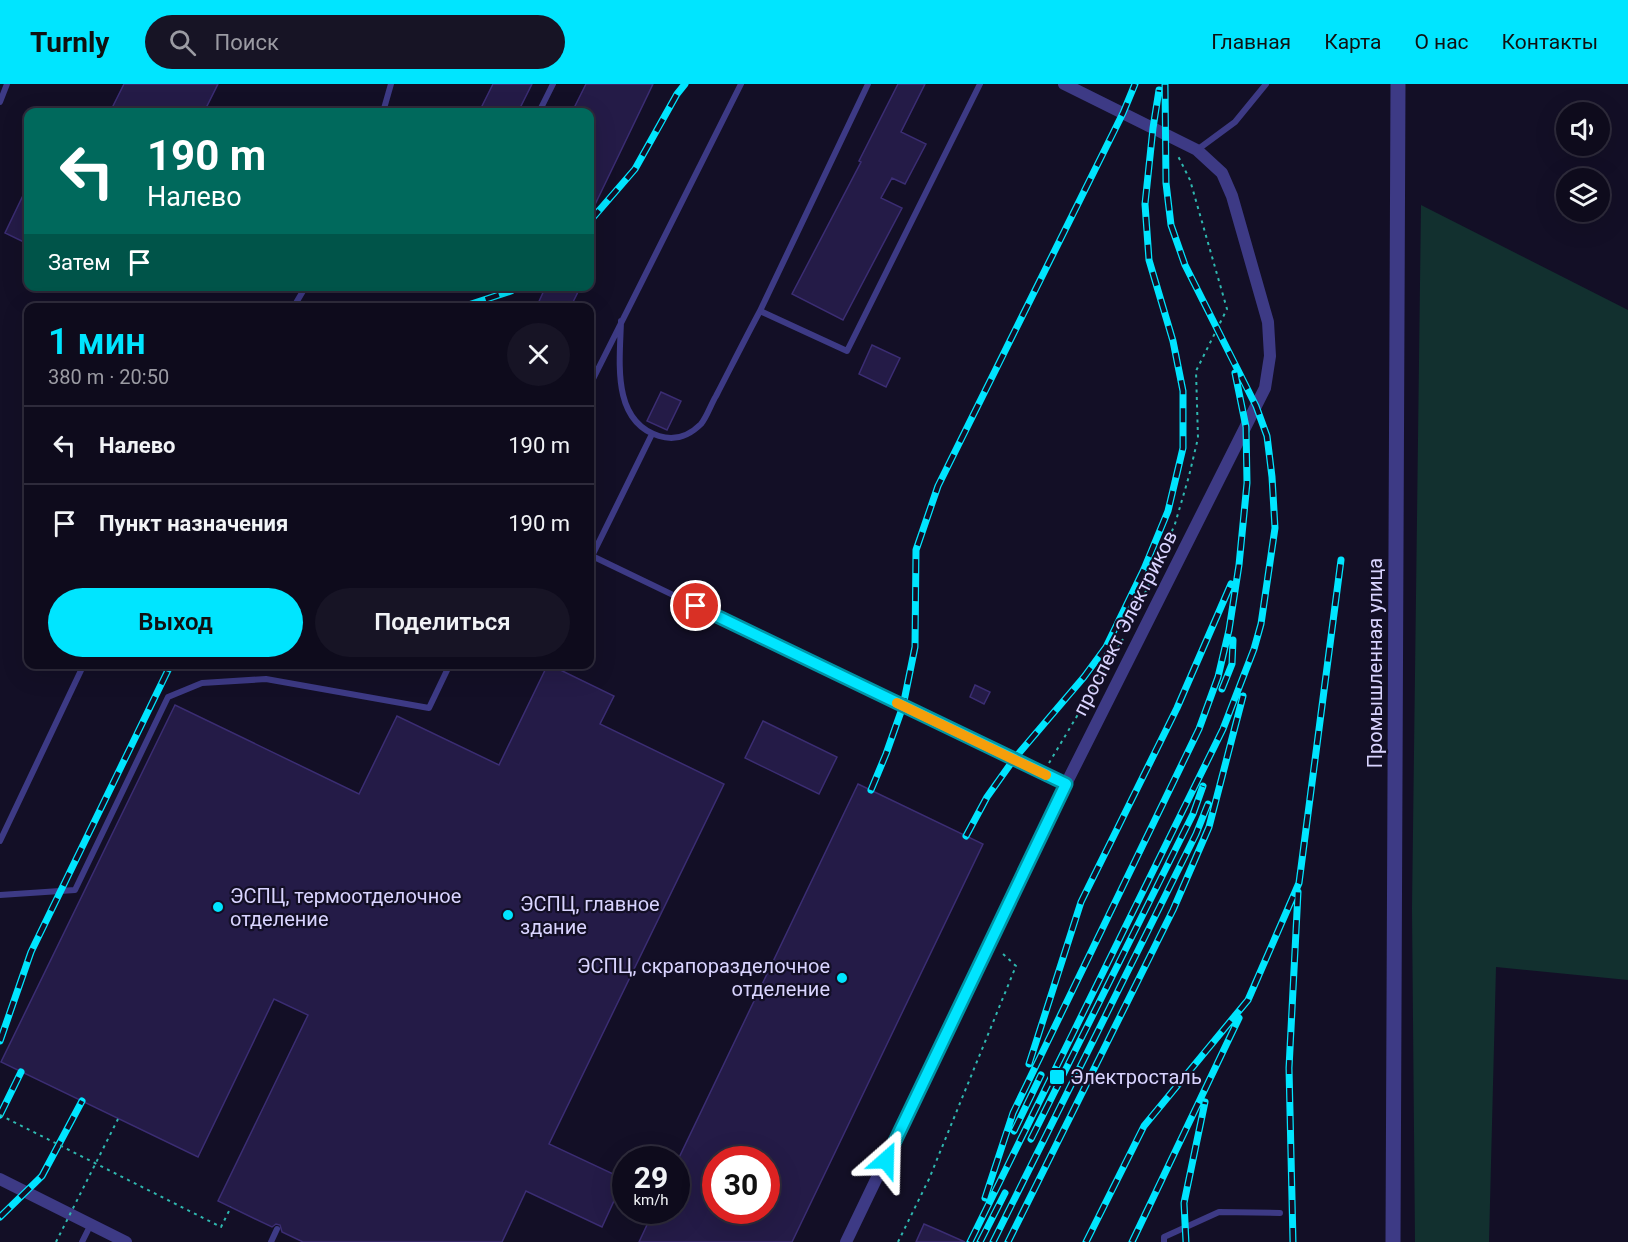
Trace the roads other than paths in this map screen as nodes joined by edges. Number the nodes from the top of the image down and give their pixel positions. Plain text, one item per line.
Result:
1 (7, 84) edge
2 (391, 84) edge
3 (553, 84) edge
4 (741, 84) edge
5 (868, 84) edge
6 (980, 84) edge
7 (1064, 84) edge
8 (1266, 84) edge
9 (1398, 84) edge
10 (0, 102) edge
11 (385, 108) edge
12 (541, 108) edge
13 (1197, 150) junction
14 (760, 310) junction
15 (621, 321) junction
16 (594, 376) edge
17 (652, 434) junction
18 (594, 550) edge
19 (594, 557) edge
20 (82, 669) edge
21 (448, 669) edge
22 (1066, 784) junction
23 (0, 841) edge
24 (0, 895) edge
25 (0, 1179) edge
26 (1280, 1213) dead end
27 (91, 1224) junction
28 (277, 1229) dead end
29 (82, 1242) edge
30 (126, 1242) edge
31 (271, 1242) edge
32 (846, 1242) edge
33 (1164, 1242) edge
34 (1394, 1242) edge

1 - 10 lane
2 - 11 lane
3 - 12 lane
4 - 15 lane
5 - 14 lane
6 - 14 lane
7 - 13 street, проспект Электриков
8 - 13 lane
9 - 34 street, Промышленная улица
13 - 22 street, проспект Электриков
14 - 17 lane
15 - 16 lane
15 - 17 lane
17 - 18 lane
19 - 22 lane
20 - 23 lane
21 - 24 lane
22 - 32 street, проспект Электриков
25 - 27 street
26 - 33 lane
27 - 29 lane
27 - 30 street
28 - 31 lane

